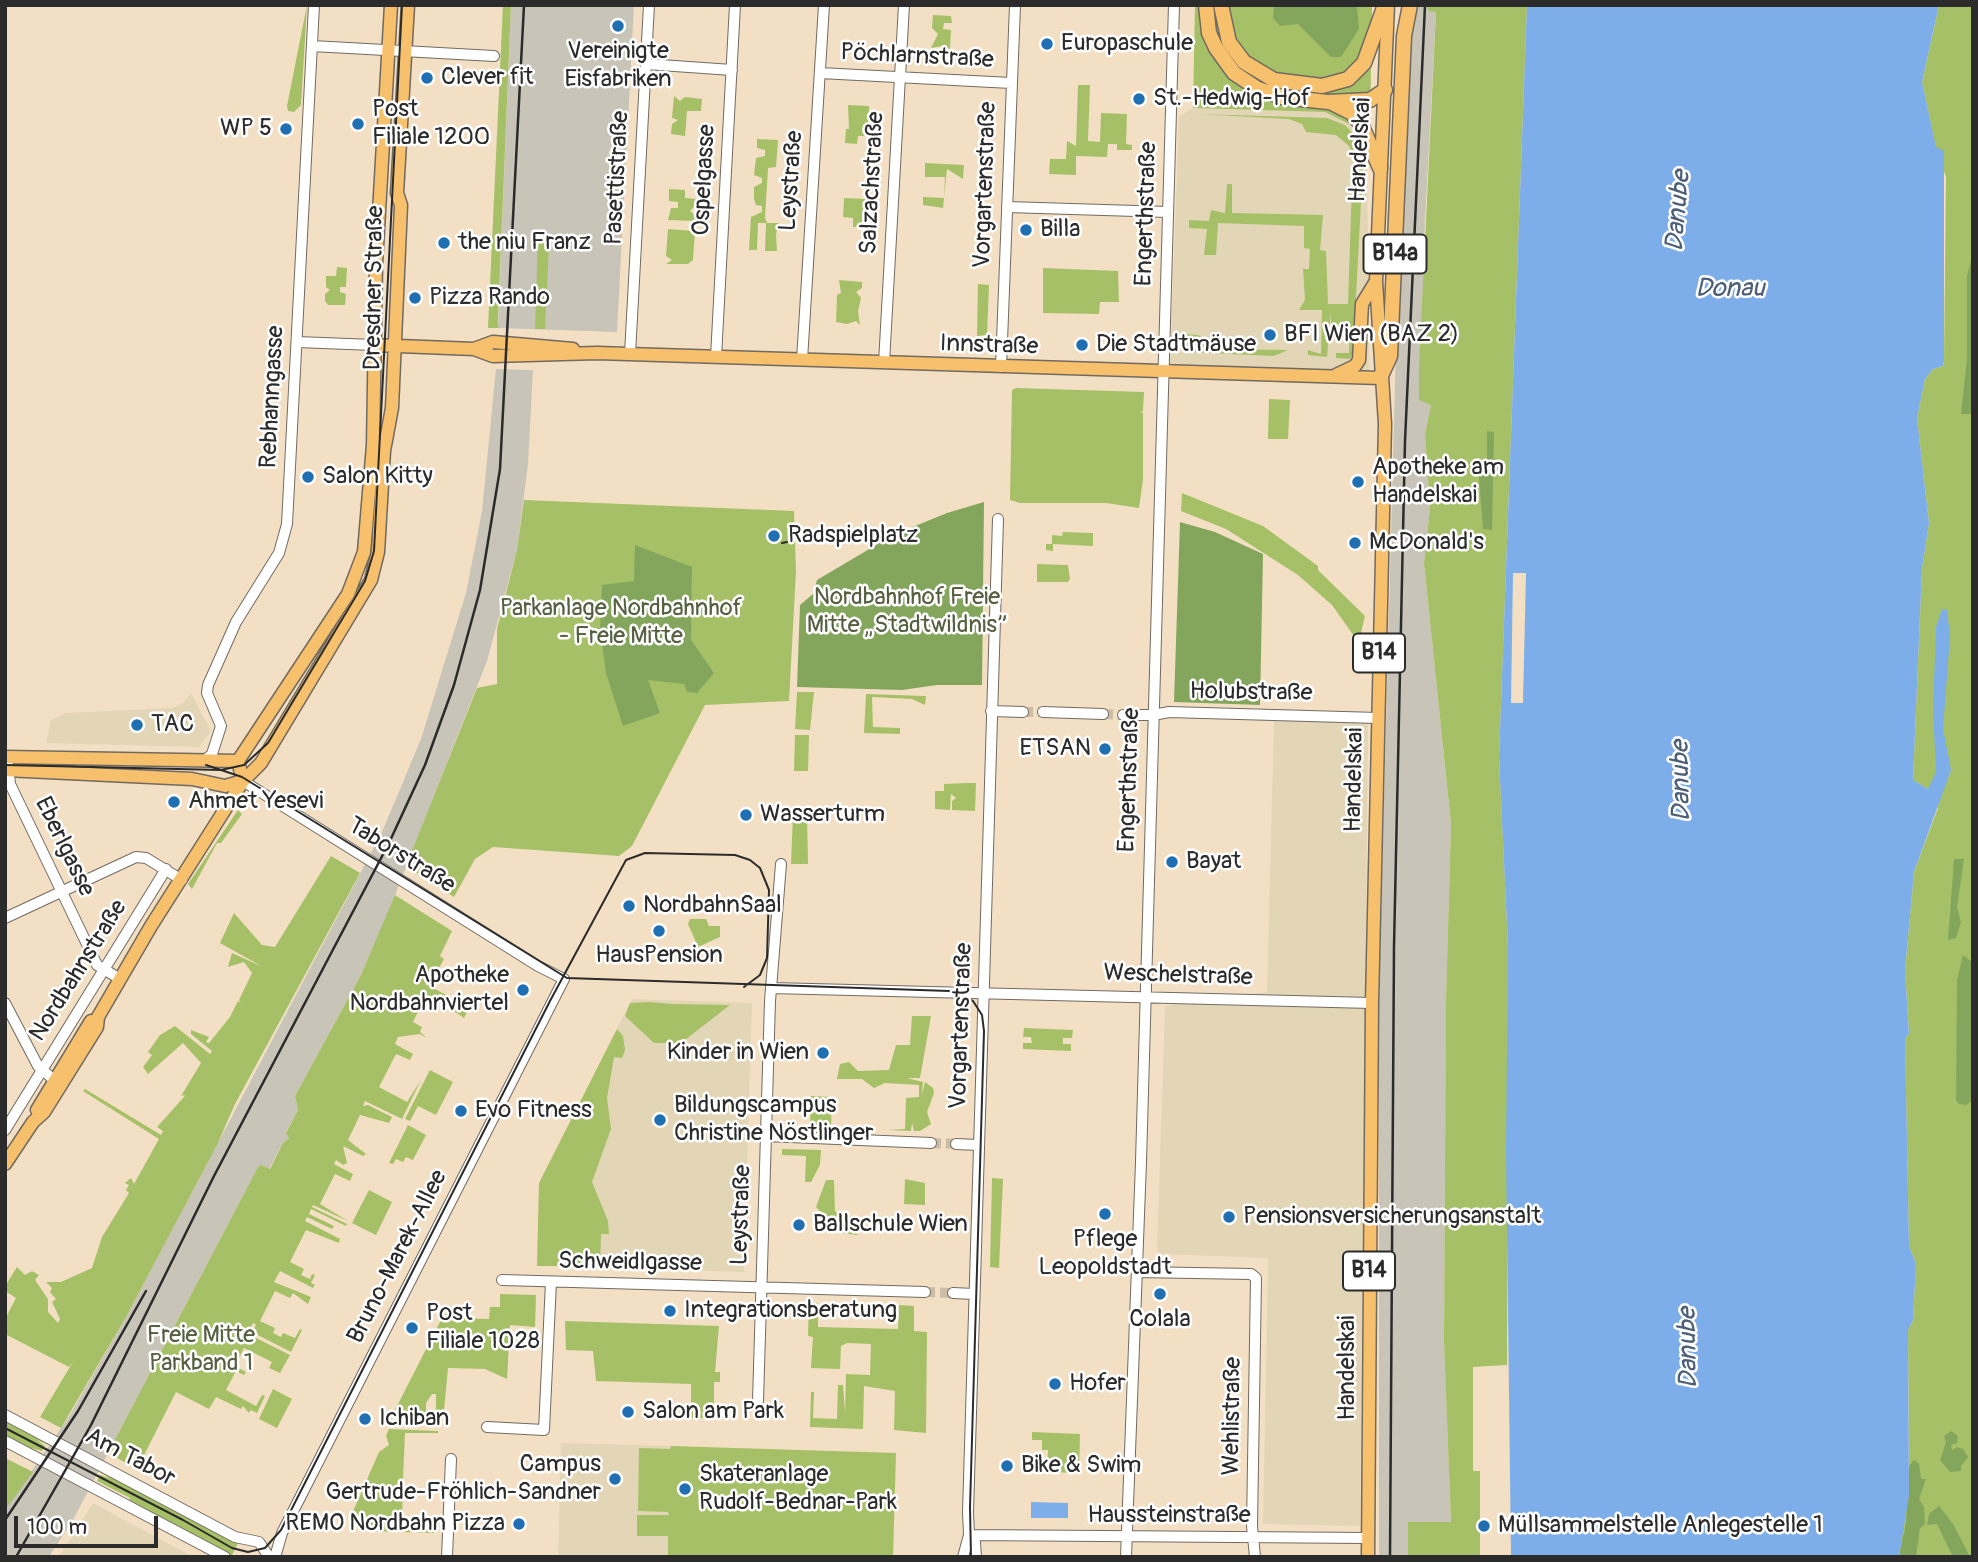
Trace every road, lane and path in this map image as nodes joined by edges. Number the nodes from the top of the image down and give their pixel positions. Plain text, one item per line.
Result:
1 (314, 5) edge
2 (391, 5) edge
3 (408, 5) edge
4 (649, 5) edge
5 (736, 5) edge
6 (824, 5) edge
7 (904, 5) edge
8 (1015, 5) edge
9 (1174, 5) edge
10 (1206, 5) edge
11 (1221, 5) edge
12 (1387, 5) edge
13 (1410, 5) edge
14 (312, 47) junction
15 (389, 50) junction
16 (406, 50) junction
17 (494, 56) dead end
18 (646, 64) junction
19 (732, 70) junction
20 (820, 73) junction
21 (900, 77) junction
22 (1011, 83) junction
23 (1385, 90) junction
24 (1328, 102) junction
25 (1380, 168) junction
26 (1007, 207) junction
27 (1168, 212) junction
28 (1376, 281) junction
29 (297, 342) junction
30 (374, 345) junction
31 (395, 347) junction
32 (630, 354) junction
33 (716, 357) junction
34 (802, 360) junction
35 (884, 363) junction
36 (1001, 367) junction
37 (1164, 373) junction
38 (1331, 377) junction
39 (1380, 378) junction
40 (998, 519) dead end
41 (375, 570) joint
42 (991, 711) junction
43 (1023, 712) tunnel mouth
44 (1043, 712) tunnel mouth
45 (1103, 714) tunnel mouth
46 (1123, 715) tunnel mouth
47 (1153, 715) junction
48 (1378, 718) junction
49 (203, 761) junction
50 (238, 761) junction
51 (7, 764) edge
52 (243, 781) junction
53 (781, 864) dead end
54 (166, 869) junction
55 (182, 880) junction
56 (61, 891) junction
57 (5, 918) edge
58 (104, 970) junction
59 (120, 979) junction
60 (564, 979) joint
61 (771, 989) junction
62 (984, 992) junction
63 (1145, 996) junction
64 (5, 1003) edge
65 (1372, 1003) junction
66 (97, 1017) junction
67 (42, 1071) junction
68 (54, 1080) junction
69 (33, 1122) junction
70 (5, 1130) edge
71 (766, 1136) junction
72 (931, 1143) tunnel mouth
73 (957, 1144) tunnel mouth
74 (978, 1145) junction
75 (5, 1164) edge
76 (1137, 1272) junction
77 (502, 1280) dead end
78 (551, 1282) junction
79 (760, 1287) junction
80 (925, 1292) tunnel mouth
81 (953, 1293) tunnel mouth
82 (974, 1294) junction
83 (758, 1401) dead end
84 (5, 1415) edge
85 (487, 1427) dead end
86 (5, 1441) edge
87 (451, 1459) dead end
88 (970, 1535) junction
89 (1126, 1537) junction
90 (1256, 1538) junction
91 (1367, 1538) junction
92 (225, 1557) edge
93 (269, 1557) edge
94 (275, 1557) edge
95 (447, 1557) edge
96 (963, 1557) edge
97 (976, 1557) edge
98 (1126, 1557) edge
99 (1255, 1557) edge
100 (1368, 1557) edge

1 - 14 street, Rebhanngasse
2 - 15 main road, Dresdner Straße
3 - 16 main road, Dresdner Straße
4 - 18 street, Pasettistraße
5 - 19 street, Ospelgasse
6 - 20 street, Leystraße
7 - 21 street, Salzachstraße
8 - 22 street, Vorgartenstraße
9 - 27 street, Engerthstraße
10 - 24 highway
11 - 12 highway
12 - 23 main road, Handelskai / B14
13 - 39 highway, B14a
14 - 15 street
14 - 29 street, Rebhanngasse
15 - 16 street
15 - 30 main road, Dresdner Straße
16 - 17 street
16 - 31 main road, Dresdner Straße
18 - 19 street
18 - 32 street, Pasettistraße
19 - 33 street, Ospelgasse
20 - 21 street, Pöchlarnstraße
20 - 34 street, Leystraße
21 - 22 street, Pöchlarnstraße
21 - 35 street, Salzachstraße
22 - 26 street, Vorgartenstraße
23 - 24 highway
23 - 25 main road, Handelskai / B14
24 - 25 highway
25 - 28 main road, Handelskai / B14
26 - 27 street
26 - 36 street, Vorgartenstraße
27 - 37 street, Engerthstraße
28 - 38 main road
28 - 39 main road, Handelskai / B14
29 - 30 street, Innstraße
29 - 49 street, Rebhanngasse
30 - 31 main road, Innstraße
30 - 50 main road, Dresdner Straße
31 - 32 main road, Innstraße
31 - 41 main road, Dresdner Straße
32 - 33 main road, Innstraße
33 - 34 main road, Innstraße
34 - 35 main road, Innstraße
35 - 36 main road, Innstraße
36 - 37 main road, Innstraße
37 - 38 main road, Innstraße
37 - 47 street, Engerthstraße
38 - 39 main road, Innstraße
39 - 48 main road, Handelskai / B14
40 - 42 street, Vorgartenstraße
41 - 52 main road, Nordbahnstraße
42 - 43 street
42 - 62 street, Vorgartenstraße
44 - 45 street
46 - 47 street, Holubstraße
47 - 48 street, Holubstraße
47 - 63 street, Engerthstraße
48 - 65 main road, Handelskai / B14
49 - 50 main road
49 - 51 main road
50 - 52 main road
51 - 52 main road
51 - 56 street, Eberlgasse
52 - 55 main road, Nordbahnstraße
52 - 60 street, Taborstraße
53 - 61 street, Leystraße
54 - 55 street
54 - 56 street
54 - 58 street, Nordbahnstraße
55 - 59 main road, Nordbahnstraße
56 - 57 street
56 - 58 street, Eberlgasse
58 - 59 street, Eberlgasse
58 - 67 street, Nordbahnstraße
59 - 66 main road, Nordbahnstraße
60 - 94 street, Bruno-Marek-Allee
61 - 62 street
61 - 71 street, Leystraße
62 - 63 street, Weschelstraße
62 - 74 street, Vorgartenstraße
63 - 65 street, Weschelstraße
63 - 76 street, Engerthstraße
64 - 67 street
65 - 91 main road, Handelskai / B14
66 - 68 main road, Nordbahnstraße
66 - 69 main road, Nordbahnstraße
67 - 68 street
67 - 70 street, Nordbahnstraße
68 - 69 main road, Nordbahnstraße
69 - 75 main road, Nordbahnstraße
71 - 72 street
71 - 79 street, Leystraße
73 - 74 street
74 - 82 street, Vorgartenstraße
76 - 89 street, Engerthstraße
76 - 90 street, Wehlistraße
77 - 78 street, Schweidlgasse
78 - 79 street, Schweidlgasse
78 - 85 street
79 - 80 street, Schweidlgasse
79 - 83 street, Leystraße
81 - 82 street
82 - 88 street, Vorgartenstraße
84 - 93 street, Am Tabor
86 - 92 street, Am Tabor
87 - 95 street
88 - 89 street, Haussteinstraße
88 - 96 street, Vorgartenstraße
88 - 97 street, Vorgartenstraße
89 - 90 street, Haussteinstraße
89 - 98 street, Engerthstraße
90 - 91 street, Haussteinstraße
90 - 99 street, Wehlistraße
91 - 100 main road, Handelskai / B14

